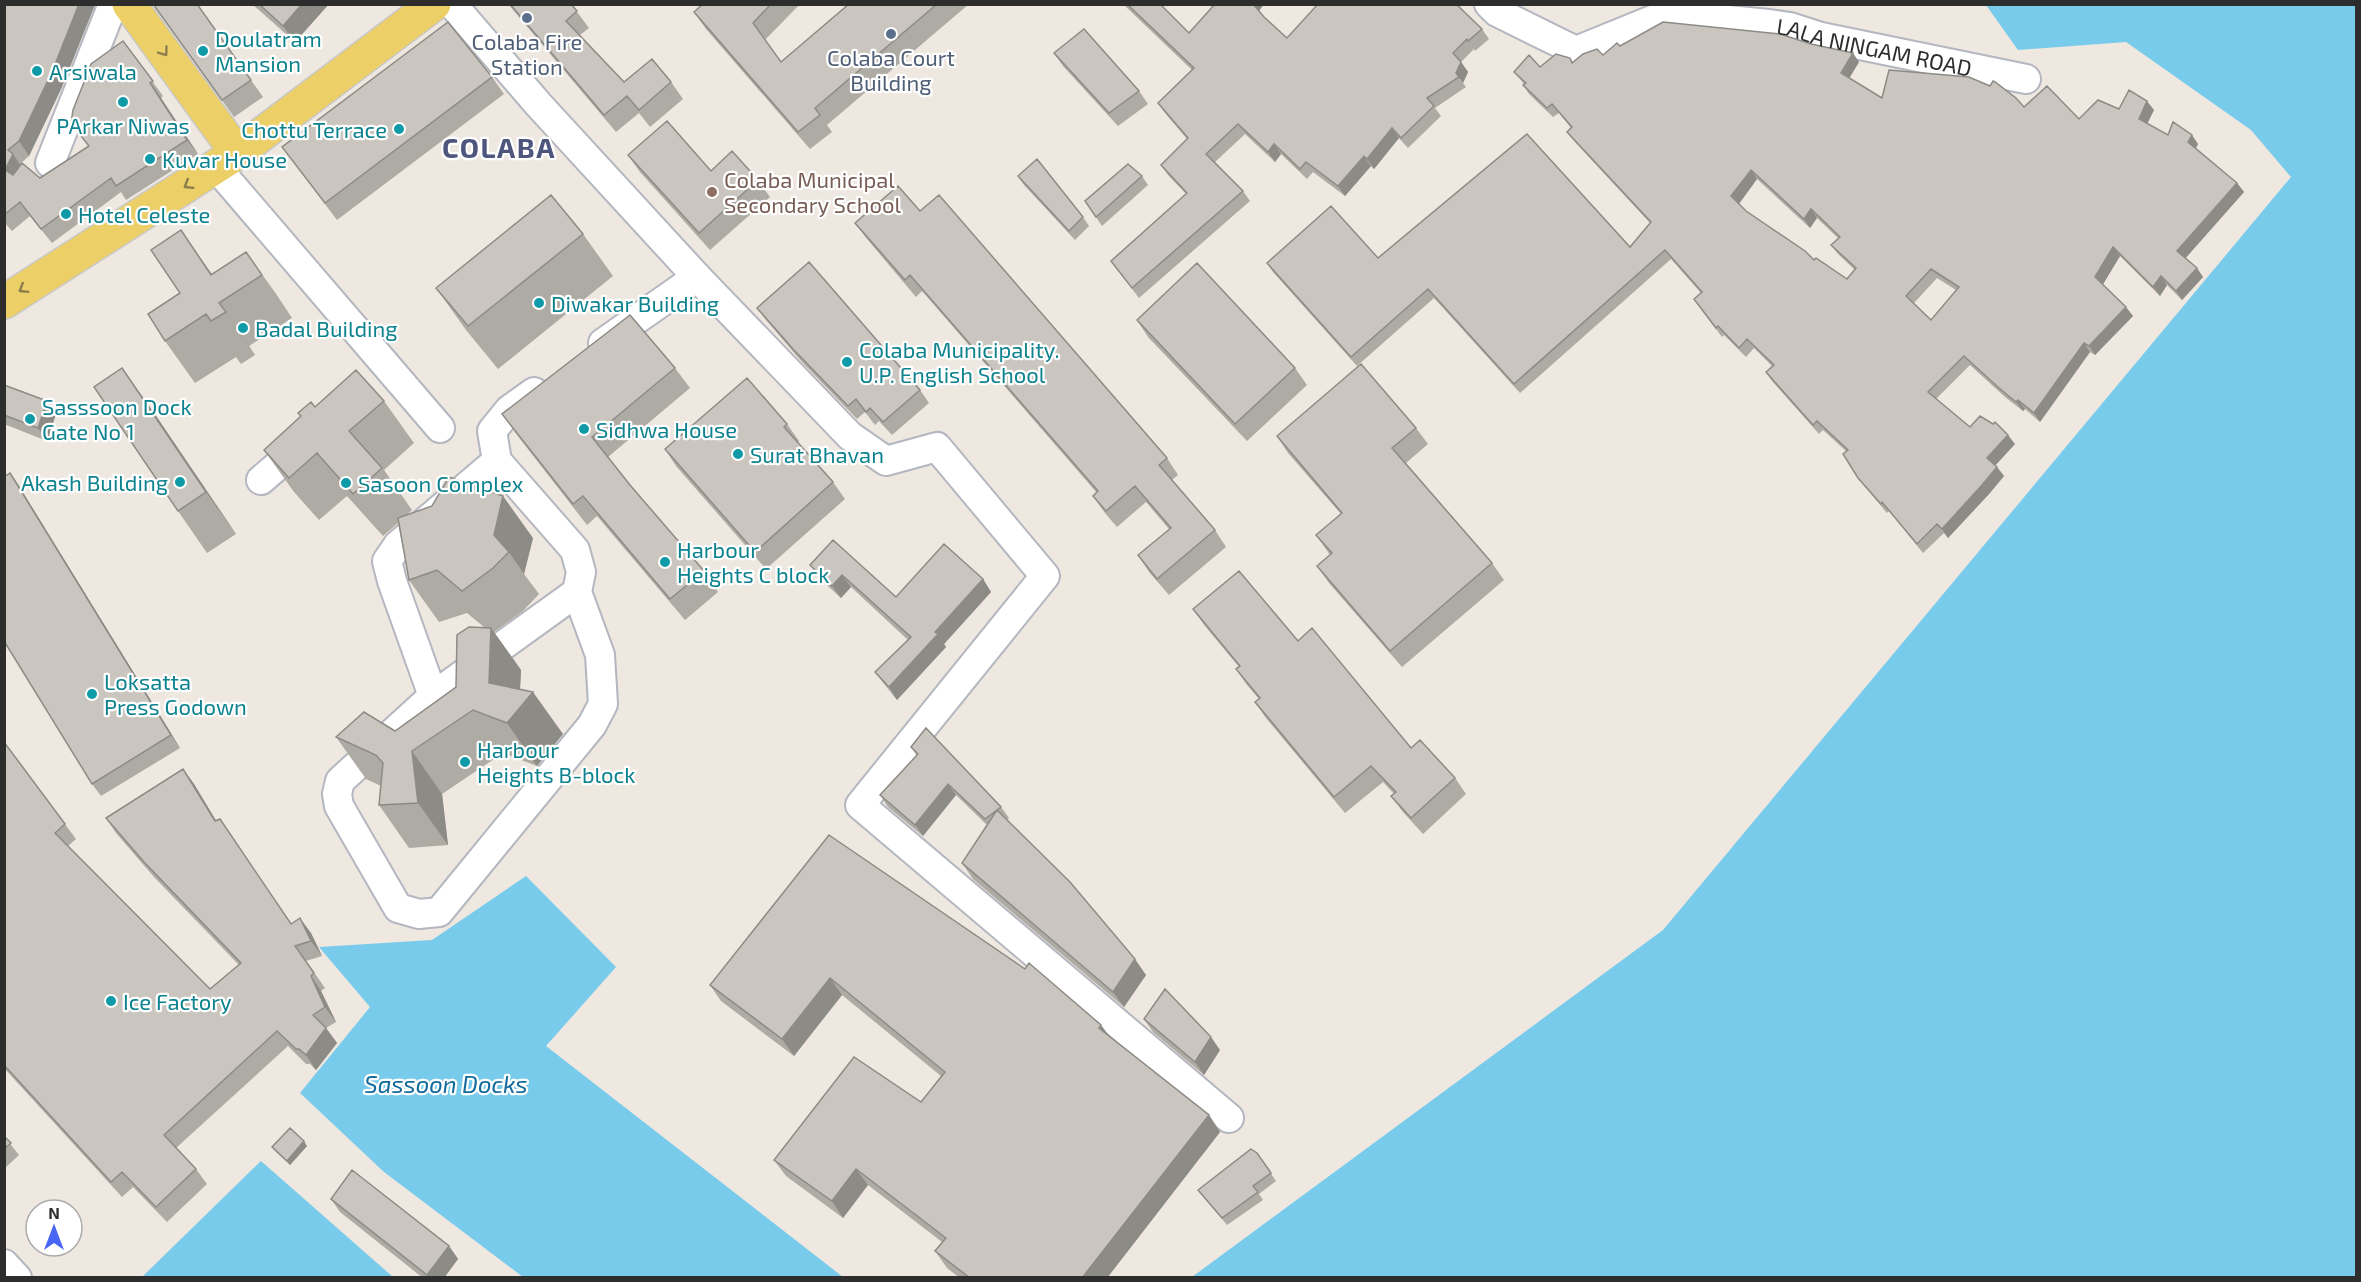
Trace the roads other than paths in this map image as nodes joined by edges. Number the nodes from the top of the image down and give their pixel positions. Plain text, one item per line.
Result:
1 (113, 4) edge
2 (129, 4) edge
3 (434, 4) edge
4 (452, 4) edge
5 (1489, 4) edge
6 (2026, 79) dead end
7 (227, 160) junction
8 (50, 163) dead end
9 (697, 277) junction
10 (4, 302) edge
11 (583, 358) edge
12 (390, 370) junction
13 (555, 377) edge
14 (367, 390) edge
15 (327, 423) edge
16 (440, 428) dead end
17 (497, 461) junction
18 (261, 480) dead end
19 (577, 592) junction
20 (433, 696) junction
21 (1229, 1118) dead end
22 (4, 1264) edge
23 (16, 1278) edge

1 - 8 street
2 -> 7 main road
3 - 7 main road
4 - 9 street
5 - 6 street, LALA NINGAM ROAD
7 -> 10 main road
7 - 12 street
9 - 11 street
9 - 21 street
12 - 14 street
12 - 16 street
13 - 17 street
15 - 18 street
17 - 19 street
17 - 20 street
19 - 20 street
19 - 20 street
22 - 23 street

